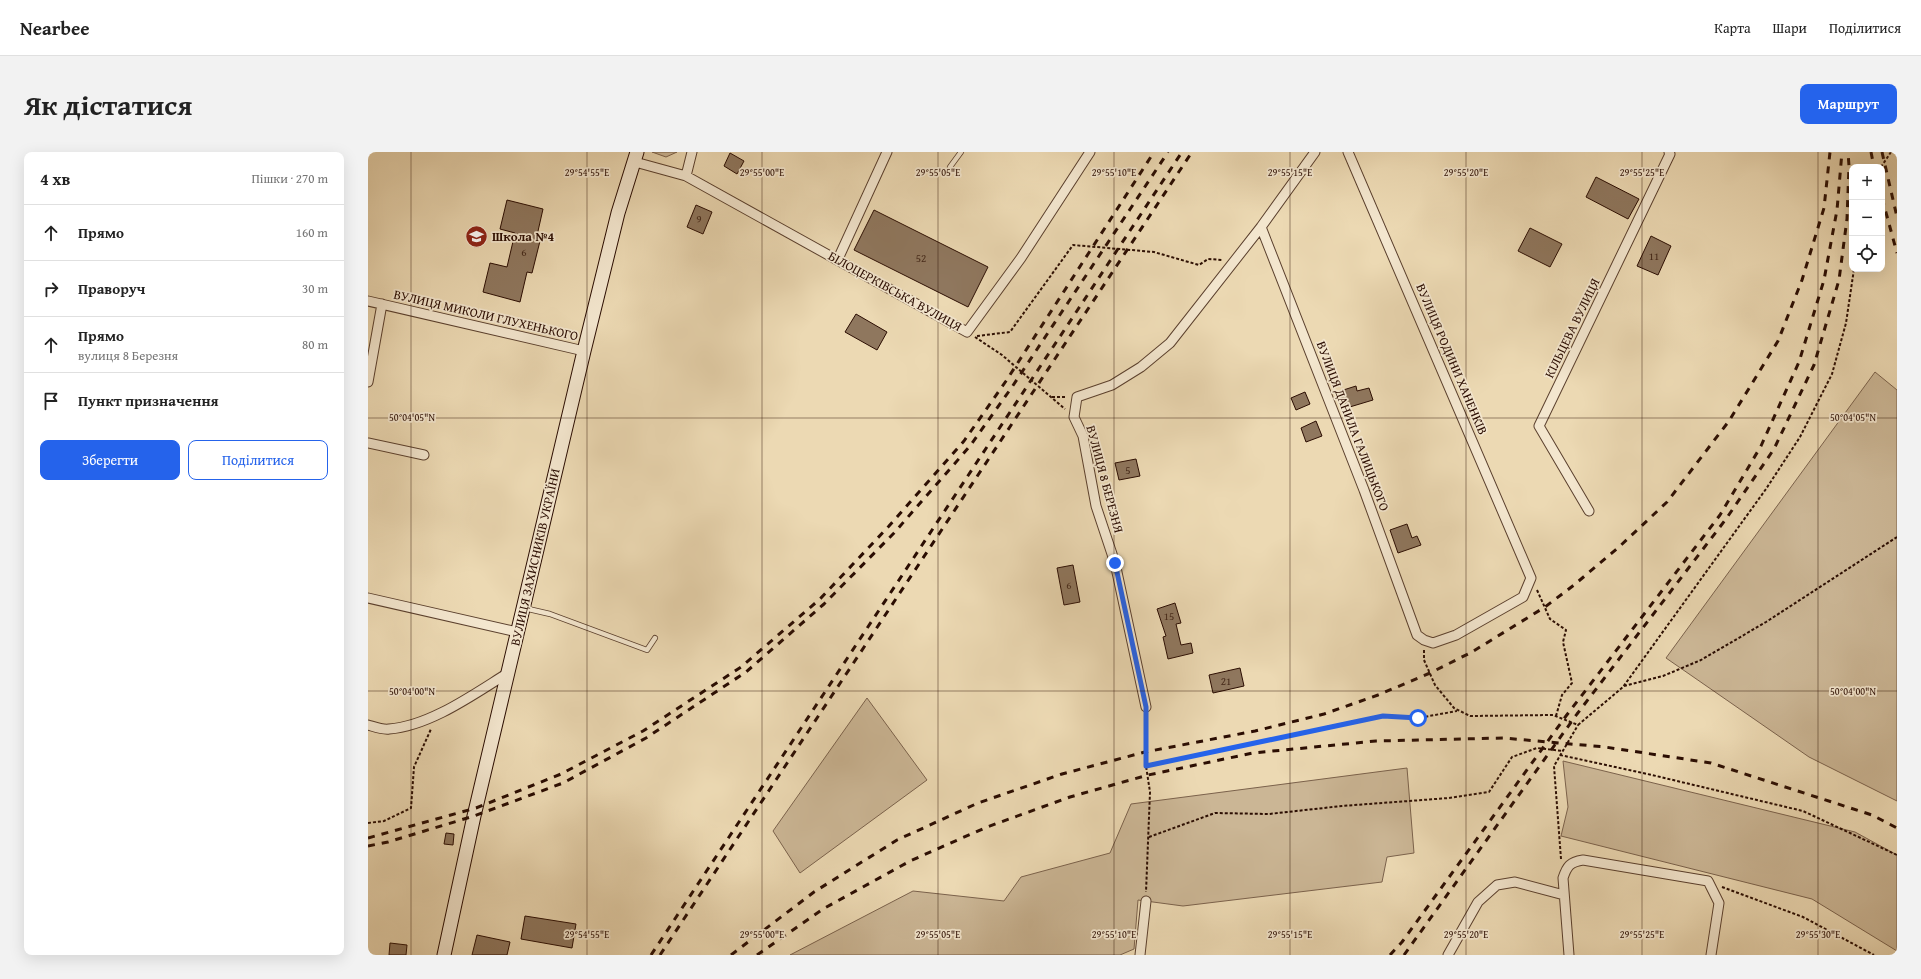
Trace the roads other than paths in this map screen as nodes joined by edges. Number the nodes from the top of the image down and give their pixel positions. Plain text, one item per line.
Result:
1 (692, 152) edge
2 (887, 152) edge
3 (961, 152) edge
4 (1090, 152) edge
5 (1315, 152) edge
6 (1348, 152) edge
7 (1669, 152) edge
8 (636, 157) edge
9 (950, 167) dead end
10 (686, 176) junction
11 (1261, 227) junction
12 (838, 259) junction
13 (368, 301) edge
14 (382, 304) junction
15 (584, 351) junction
16 (368, 382) edge
17 (368, 443) edge
18 (424, 455) dead end
19 (1589, 511) dead end
20 (368, 598) edge
21 (522, 607) junction
22 (517, 632) junction
23 (655, 638) dead end
24 (1420, 638) joint
25 (508, 673) junction
26 (1146, 707) road end
27 (368, 725) edge
28 (1564, 895) junction
29 (1146, 901) road end
30 (444, 955) edge
31 (1140, 955) edge
32 (1448, 955) edge
33 (1569, 955) edge
34 (1710, 955) edge

1 - 10 street
2 - 12 street
3 - 9 lane
4 - 12 street, БІЛОЦЕРКІВСЬКА ВУЛИЦЯ
5 - 11 street
6 - 24 street, ВУЛИЦЯ РОДИНИ ХАНЕНКІВ
7 - 19 street, КІЛЬЦЕВА ВУЛИЦЯ
8 - 10 street, БІЛОЦЕРКІВСЬКА ВУЛИЦЯ
8 - 15 main road, ВУЛИЦЯ ЗАХИСНИКІВ УКРАЇНИ
10 - 12 street, БІЛОЦЕРКІВСЬКА ВУЛИЦЯ
11 - 24 street, ВУЛИЦЯ ДАНИЛА ГАЛИЦЬКОГО
11 - 26 street, ВУЛИЦЯ 8 БЕРЕЗНЯ
13 - 14 street, ВУЛИЦЯ МИКОЛИ ГЛУХЕНЬКОГО
14 - 15 street, ВУЛИЦЯ МИКОЛИ ГЛУХЕНЬКОГО
14 - 16 street, ВУЛИЦЯ МИКОЛИ ГЛУХЕНЬКОГО
15 - 21 main road, ВУЛИЦЯ ЗАХИСНИКІВ УКРАЇНИ
17 - 18 street
20 - 22 street
21 - 22 main road, ВУЛИЦЯ ЗАХИСНИКІВ УКРАЇНИ
21 - 23 lane
22 - 25 main road, ВУЛИЦЯ ЗАХИСНИКІВ УКРАЇНИ
25 - 27 street
25 - 30 main road, ВУЛИЦЯ ЗАХИСНИКІВ УКРАЇНИ
28 - 32 street
28 - 33 street
28 - 34 street
29 - 31 street

